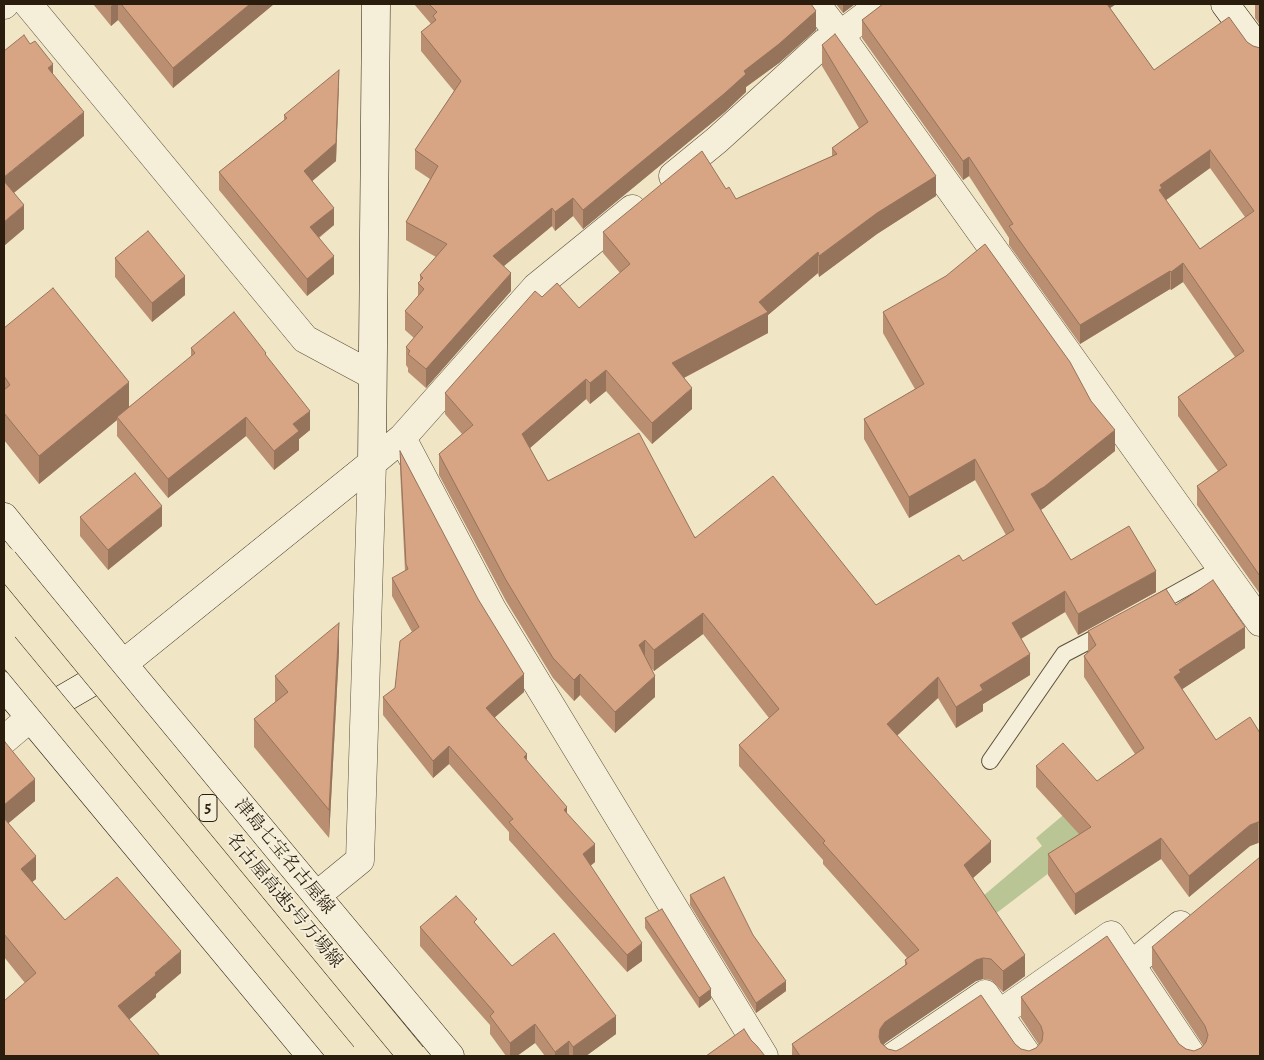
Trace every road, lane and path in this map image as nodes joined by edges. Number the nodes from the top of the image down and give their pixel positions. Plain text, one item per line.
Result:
1 (28, 4) edge
2 (376, 4) edge
3 (816, 4) edge
4 (881, 4) edge
5 (1225, 4) edge
6 (840, 35) junction
7 (1260, 51) edge
8 (372, 375) junction
9 (402, 438) junction
10 (372, 463) junction
11 (4, 517) edge
12 (4, 561) edge
13 (1222, 568) junction
14 (1260, 620) edge
15 (4, 646) edge
16 (123, 664) junction
17 (4, 686) edge
18 (30, 718) junction
19 (4, 740) edge
20 (990, 761) dead end
21 (316, 896) junction
22 (1200, 908) edge
23 (1131, 966) junction
24 (999, 1014) junction
25 (311, 1056) edge
26 (343, 1056) edge
27 (412, 1056) edge
28 (450, 1056) edge
29 (764, 1056) edge
30 (894, 1056) edge
31 (1028, 1056) edge
32 (1192, 1056) edge

1 - 8 street
2 - 8 street
3 - 6 street
4 - 6 street
5 - 7 street
6 - 9 street
6 - 13 street
8 - 10 street
9 - 10 street
9 - 29 street
10 - 16 street
10 - 21 street
11 - 16 street, 津島七宝名古屋線
12 - 27 highway, 名古屋高速5号万場線 / 5, bridge
13 - 14 street
13 - 20 lane
15 - 26 highway, bridge
16 - 18 street
16 - 21 street, 津島七宝名古屋線
17 - 18 street
18 - 19 street
18 - 25 street
21 - 28 street, 津島七宝名古屋線
22 - 23 street
23 - 24 street
23 - 32 street
24 - 30 street
24 - 31 street

